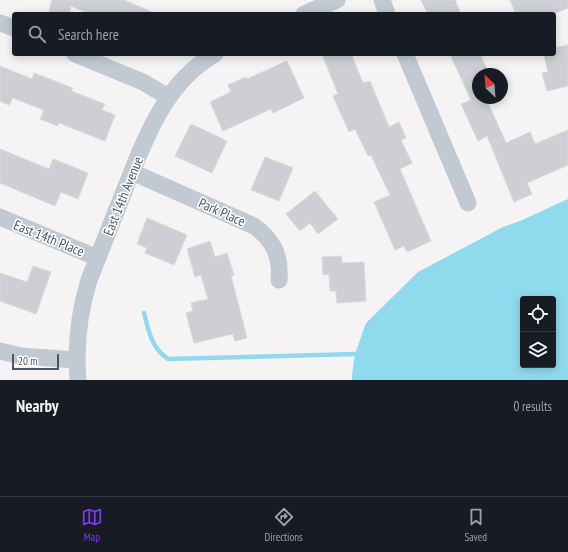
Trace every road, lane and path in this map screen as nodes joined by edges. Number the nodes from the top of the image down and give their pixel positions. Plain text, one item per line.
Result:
1 (337, 0) edge
2 (382, 0) edge
3 (309, 12) edge
4 (387, 12) edge
5 (0, 23) edge
6 (12, 27) edge
7 (80, 56) edge
8 (212, 56) edge
9 (405, 56) edge
10 (168, 97) junction
11 (132, 172) junction
12 (468, 203) dead end
13 (0, 217) edge
14 (98, 258) junction
15 (279, 280) dead end
16 (0, 351) edge
17 (76, 360) junction
18 (78, 380) edge

1 - 3 street
2 - 4 street
5 - 6 street
7 - 10 street
8 - 10 street, East 14th Avenue
9 - 12 street
10 - 11 street, East 14th Avenue
11 - 14 street, East 14th Avenue
11 - 15 street, Park Place
13 - 14 street, East 14th Place
14 - 17 street, East 14th Avenue
16 - 17 street
17 - 18 street, East 14th Avenue

